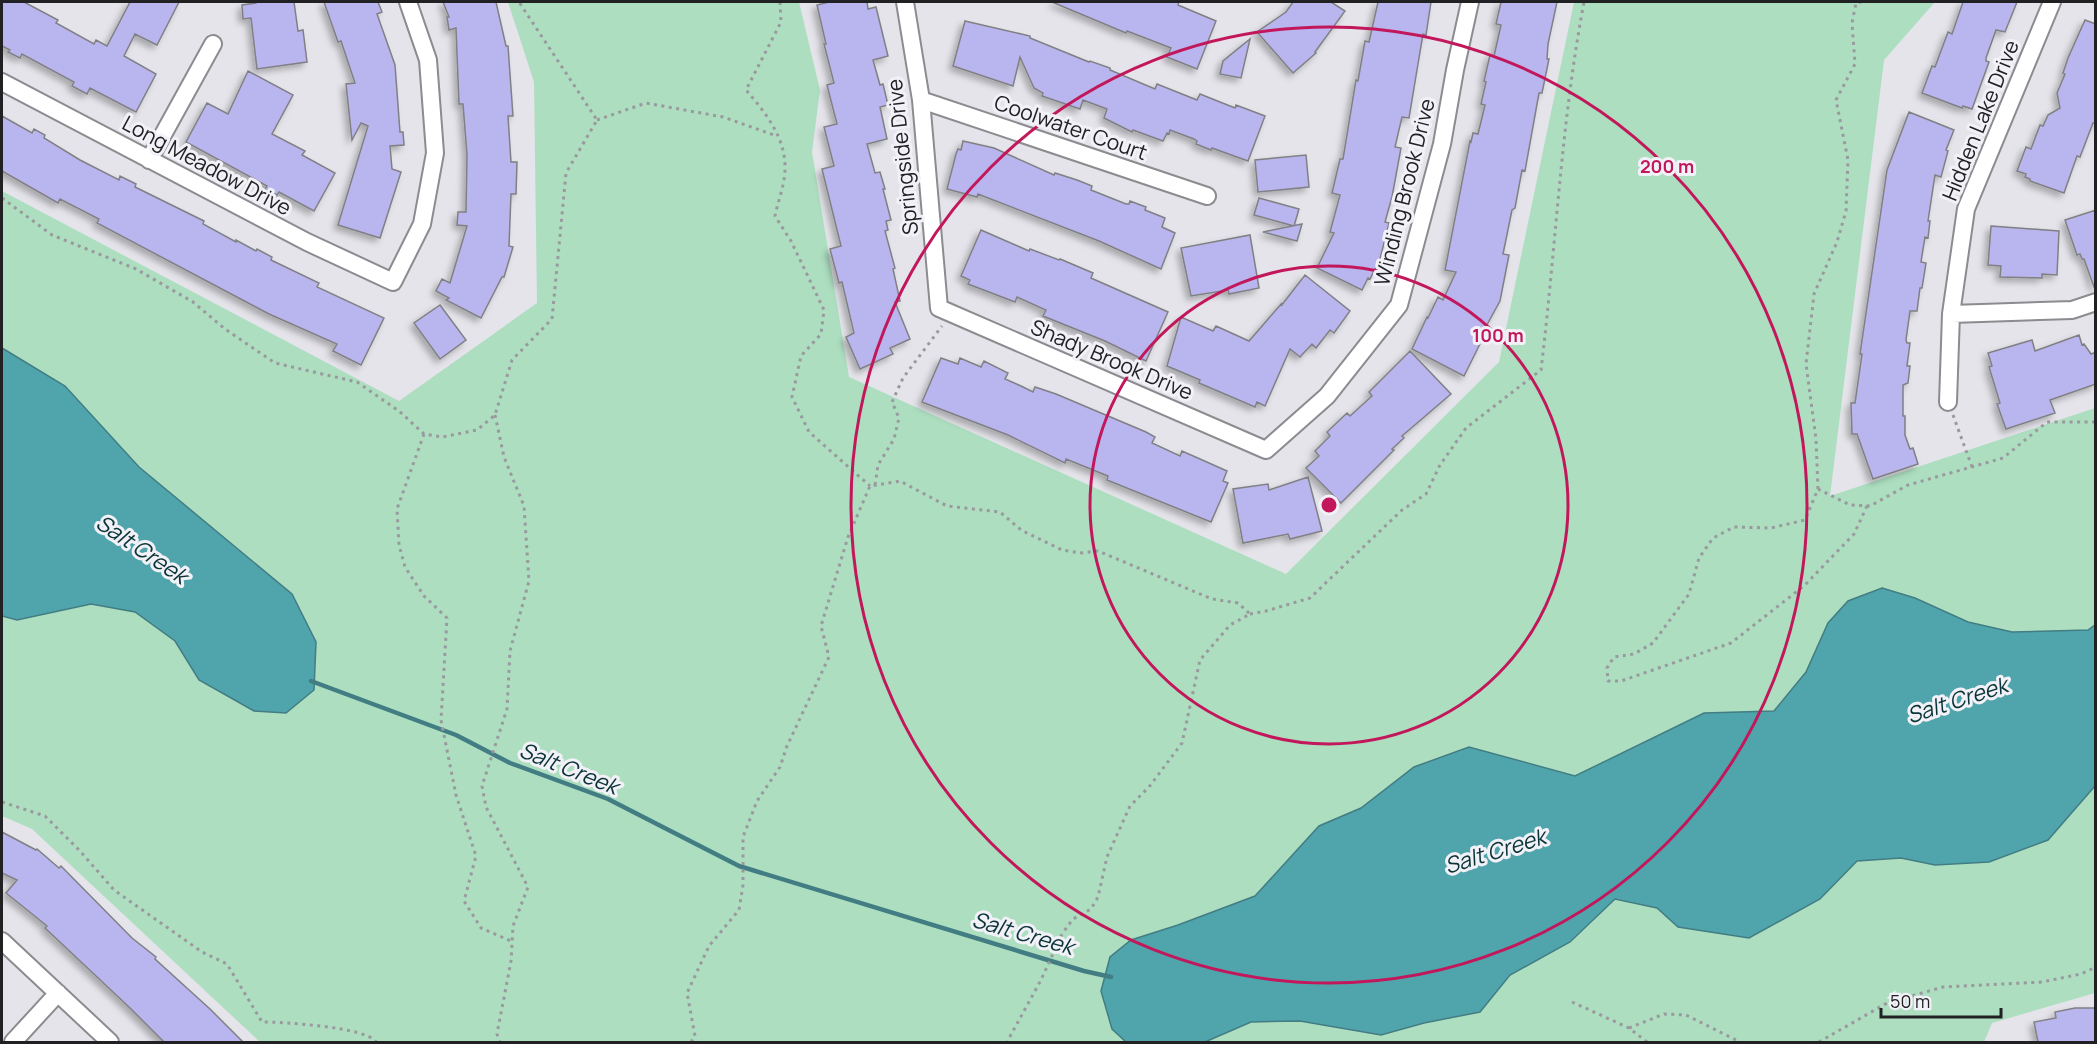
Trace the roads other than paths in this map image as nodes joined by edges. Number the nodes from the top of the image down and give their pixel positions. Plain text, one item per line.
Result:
1 (408, 2) edge
2 (905, 2) edge
3 (1470, 2) edge
4 (2052, 2) edge
5 (213, 44) dead end
6 (2, 82) edge
7 (921, 100) junction
8 (149, 160) junction
9 (1207, 196) dead end
10 (2096, 302) edge
11 (945, 311) joint
12 (1951, 314) junction
13 (1948, 402) road end
14 (1266, 450) joint
15 (2, 941) edge
16 (58, 993) junction
17 (12, 1042) edge
18 (110, 1042) edge

1 - 8 street, Long Meadow Drive
2 - 7 street, Springside Drive
3 - 14 street, Winding Brook Drive
4 - 12 street, Hidden Lake Drive
5 - 8 street
6 - 8 street, Long Meadow Drive
7 - 9 street, Coolwater Court
7 - 11 street, Springside Drive
10 - 12 street
11 - 14 street, Shady Brook Drive
12 - 13 street, Hidden Lake Drive
15 - 16 street
16 - 17 street
16 - 18 street

